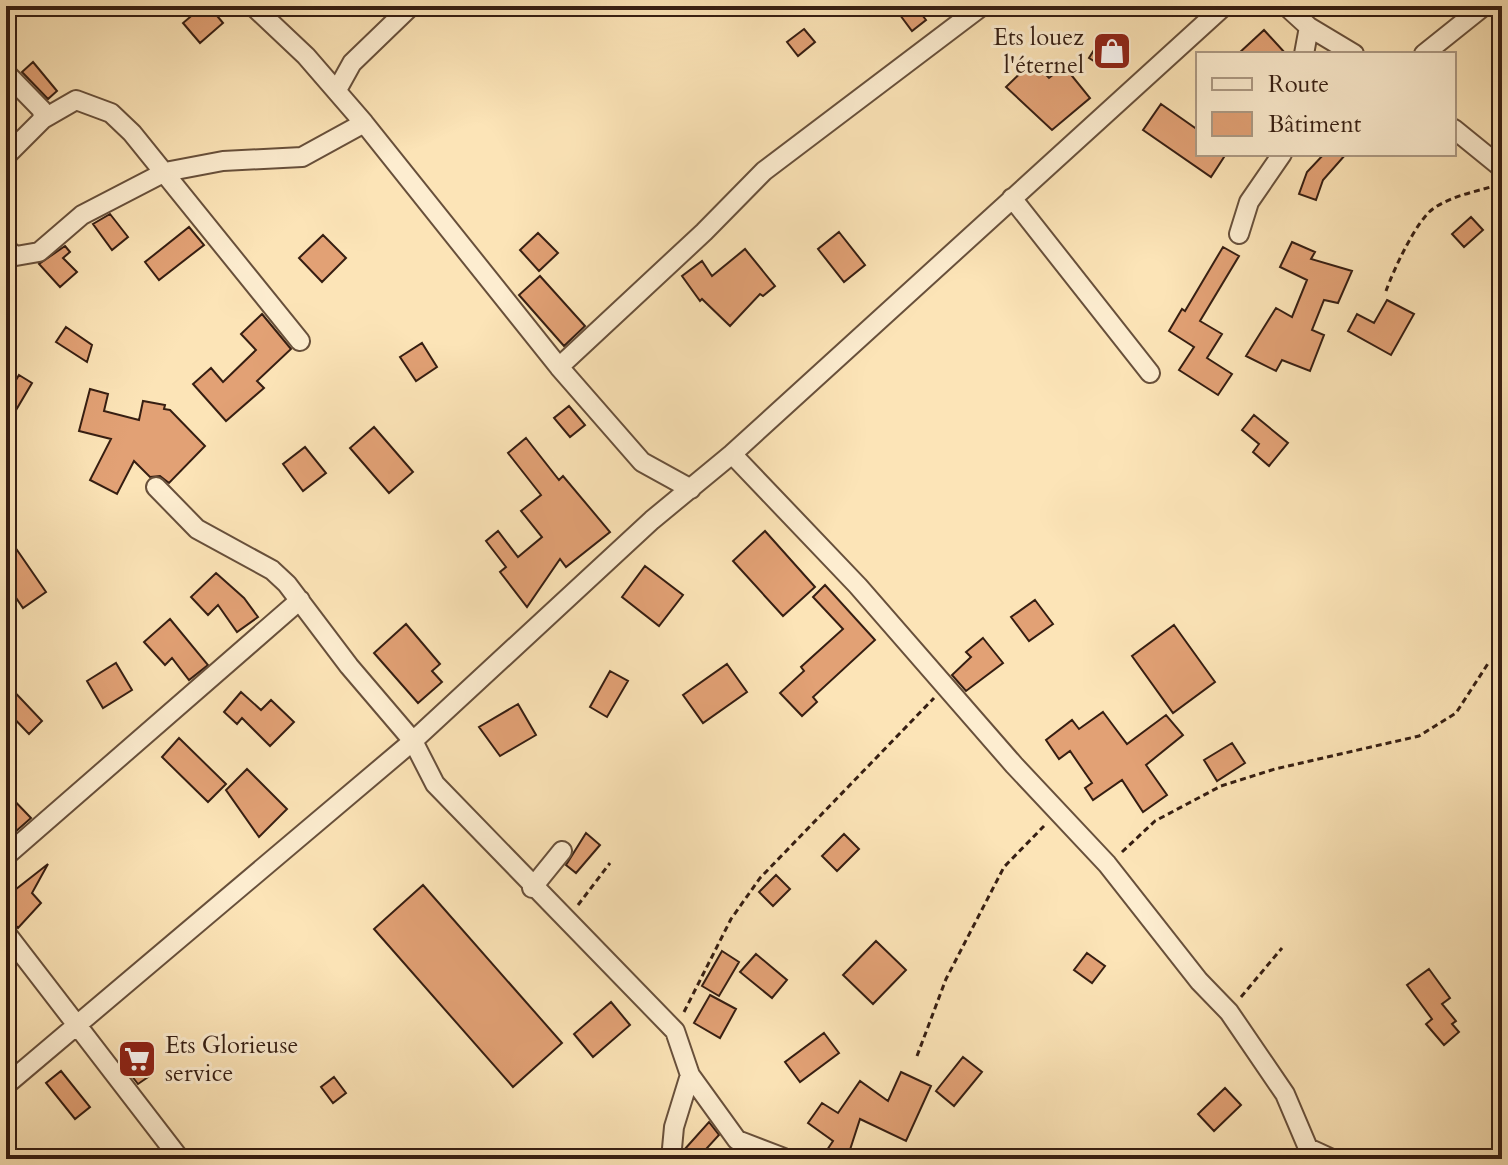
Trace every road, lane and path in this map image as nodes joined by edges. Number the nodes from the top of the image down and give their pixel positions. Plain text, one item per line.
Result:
1 (253, 6) edge
2 (411, 6) edge
3 (982, 6) edge
4 (1224, 6) edge
5 (1286, 6) edge
6 (1484, 6) edge
7 (1309, 27) junction
8 (1304, 52) edge
9 (1351, 52) edge
10 (1426, 52) edge
11 (6, 73) edge
12 (337, 90) junction
13 (43, 119) junction
14 (364, 123) junction
15 (1456, 131) edge
16 (6, 156) edge
17 (1281, 156) edge
18 (1502, 168) edge
19 (165, 172) junction
20 (1502, 184) edge
21 (1012, 198) junction
22 (1239, 234) dead end
23 (6, 249) edge
24 (1386, 291) dead end
25 (300, 341) dead end
26 (559, 367) junction
27 (1150, 373) dead end
28 (732, 454) junction
29 (156, 487) dead end
30 (691, 489) junction
31 (300, 600) junction
32 (1489, 662) dead end
33 (944, 686) junction
34 (413, 741) junction
35 (1058, 811) junction
36 (562, 851) dead end
37 (6, 856) edge
38 (610, 863) dead end
39 (1107, 864) junction
40 (532, 888) junction
41 (567, 921) junction
42 (6, 933) edge
43 (1282, 948) dead end
44 (1229, 1012) junction
45 (79, 1026) junction
46 (675, 1031) junction
47 (917, 1056) dead end
48 (690, 1075) junction
49 (6, 1085) edge
50 (737, 1140) junction
51 (784, 1158) edge
52 (180, 1159) edge
53 (671, 1159) edge
54 (737, 1159) edge
55 (1332, 1159) edge

1 - 12 street
2 - 12 street
3 - 26 street
4 - 21 street
5 - 7 street
6 - 10 street
7 - 8 street
7 - 9 street
11 - 13 street
12 - 14 street
13 - 16 street
13 - 19 street
14 - 19 street
14 - 26 street
15 - 18 street
17 - 22 street
19 - 23 street
19 - 25 street
20 - 24 path
21 - 27 street
21 - 28 street
26 - 30 street
28 - 30 street
28 - 33 street
29 - 31 street
30 - 34 street
31 - 34 street
31 - 37 street
32 - 39 path
33 - 35 street
33 - 46 path
34 - 40 street
34 - 45 street
35 - 39 street
35 - 47 path
36 - 40 street
38 - 41 path
39 - 44 street
40 - 41 street
41 - 46 street
42 - 45 street
43 - 44 path
44 - 55 street
45 - 49 street
45 - 52 street
46 - 48 street
48 - 50 street
48 - 53 street
50 - 51 street
50 - 54 street

